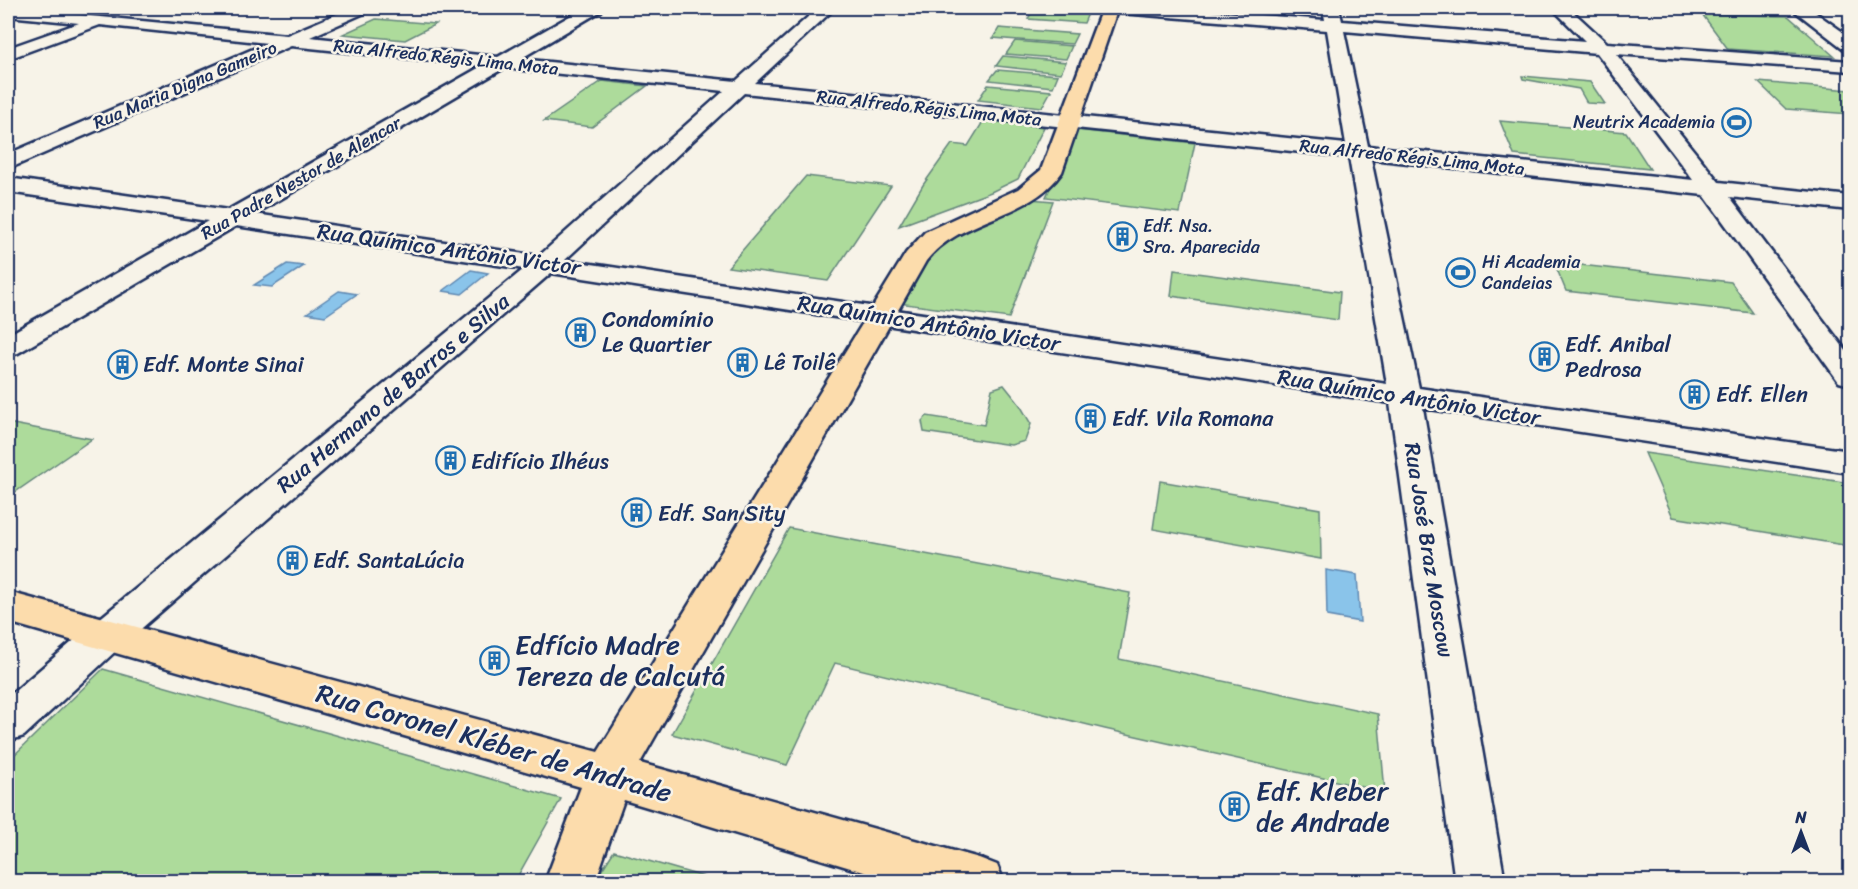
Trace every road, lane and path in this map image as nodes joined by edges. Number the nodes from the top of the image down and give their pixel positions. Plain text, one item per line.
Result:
1 (363, 8) edge
2 (595, 8) edge
3 (827, 8) edge
4 (1110, 8) edge
5 (1121, 8) edge
6 (1560, 8) edge
7 (1799, 8) edge
8 (8, 11) edge
9 (1333, 16) edge
10 (104, 21) junction
11 (286, 41) junction
12 (1851, 45) edge
13 (1602, 48) junction
14 (8, 54) edge
15 (502, 63) junction
16 (1851, 66) edge
17 (739, 87) junction
18 (1070, 123) junction
19 (1359, 151) junction
20 (8, 162) edge
21 (8, 186) edge
22 (1711, 188) junction
23 (1851, 203) edge
24 (231, 218) junction
25 (547, 263) junction
26 (882, 315) junction
27 (8, 348) edge
28 (1851, 376) edge
29 (1405, 396) junction
30 (1851, 462) edge
31 (8, 607) edge
32 (106, 636) junction
33 (8, 723) edge
34 (609, 775) junction
35 (570, 882) edge
36 (979, 882) edge
37 (1480, 882) edge

1 - 11 street, Rua Maria Digna Gameiro
2 - 15 street, Rua Padre Nestor de Alencar
3 - 17 street, Rua Hermano de Barros e Silva
4 - 18 main road
5 - 9 street
6 - 13 street
7 - 12 street
8 - 10 street, Rua Alfredo Régis Lima Mota
9 - 13 street
9 - 19 street, Rua José Braz Moscow
10 - 11 street, Rua Alfredo Régis Lima Mota
10 - 14 street
11 - 15 street, Rua Alfredo Régis Lima Mota
11 - 20 street, Rua Maria Digna Gameiro
13 - 16 street
13 - 22 street
15 - 17 street, Rua Alfredo Régis Lima Mota
15 - 24 street, Rua Padre Nestor de Alencar
17 - 18 street, Rua Alfredo Régis Lima Mota
17 - 25 street, Rua Hermano de Barros e Silva
18 - 19 street, Rua Alfredo Régis Lima Mota
18 - 26 main road
19 - 22 street, Rua Alfredo Régis Lima Mota
19 - 29 street, Rua José Braz Moscow
21 - 24 street, Rua Químico Antônio Victor
22 - 23 street, Rua Alfredo Régis Lima Mota
22 - 28 street
24 - 25 street, Rua Químico Antônio Victor
24 - 27 street, Rua Padre Nestor de Alencar
25 - 26 street, Rua Químico Antônio Victor
25 - 32 street, Rua Hermano de Barros e Silva
26 - 29 street, Rua Químico Antônio Victor
26 - 34 main road
29 - 30 street, Rua Químico Antônio Victor
29 - 37 street, Rua José Braz Moscow
31 - 32 main road, Rua Coronel Kléber de Andrade
32 - 33 street, Rua Hermano de Barros e Silva
32 - 34 main road, Rua Coronel Kléber de Andrade
34 - 35 main road
34 - 36 main road, Rua Coronel Kléber de Andrade

